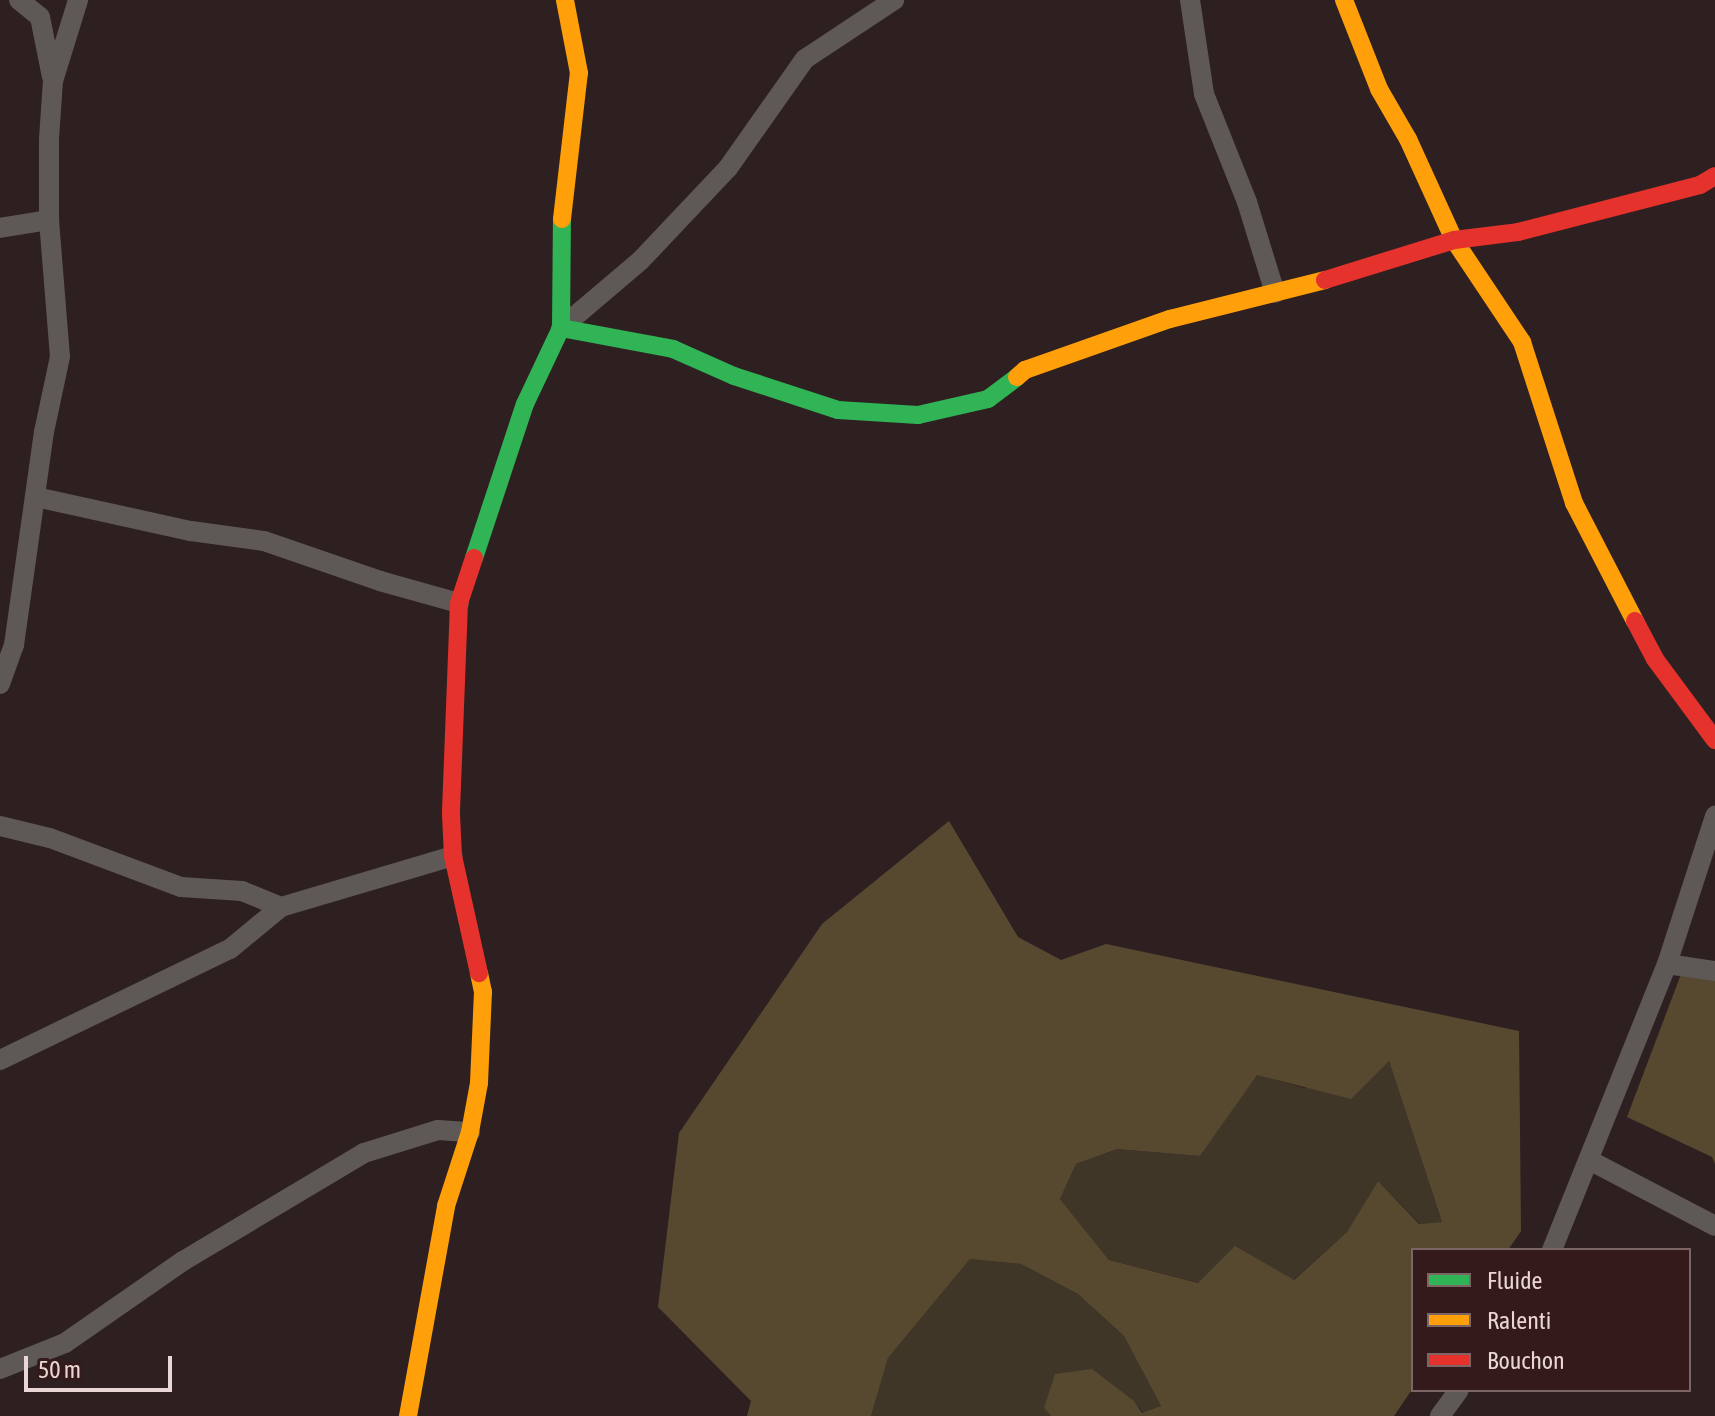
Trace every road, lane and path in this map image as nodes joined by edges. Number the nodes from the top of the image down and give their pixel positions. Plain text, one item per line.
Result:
1 (19, 0) edge
2 (78, 0) edge
3 (565, 0) edge
4 (894, 0) edge
5 (1190, 0) edge
6 (1344, 0) edge
7 (53, 81) junction
8 (1715, 176) edge
9 (49, 220) junction
10 (0, 228) edge
11 (1454, 240) junction
12 (1275, 293) junction
13 (561, 328) junction
14 (36, 497) junction
15 (459, 603) junction
16 (0, 684) edge
17 (1715, 740) edge
18 (1715, 816) edge
19 (0, 826) edge
20 (453, 856) junction
21 (281, 907) junction
22 (1667, 964) junction
23 (1715, 971) edge
24 (0, 1060) edge
25 (470, 1132) junction
26 (1589, 1160) junction
27 (1715, 1226) edge
28 (1553, 1248) edge
29 (0, 1369) edge
30 (1458, 1392) edge
31 (408, 1416) edge
32 (1440, 1416) edge

1 - 7 street
2 - 7 street
3 - 13 street
4 - 13 street
5 - 12 street
6 - 11 street
7 - 9 street
8 - 11 street
9 - 10 street
9 - 14 street
11 - 12 street
11 - 17 street
12 - 13 street
13 - 15 street
14 - 15 street
14 - 16 street
15 - 20 street
18 - 22 street
19 - 21 street
20 - 21 street
20 - 25 street
21 - 24 street
22 - 23 street
22 - 26 street
25 - 29 street
25 - 31 street
26 - 27 street
26 - 28 street
30 - 32 street

